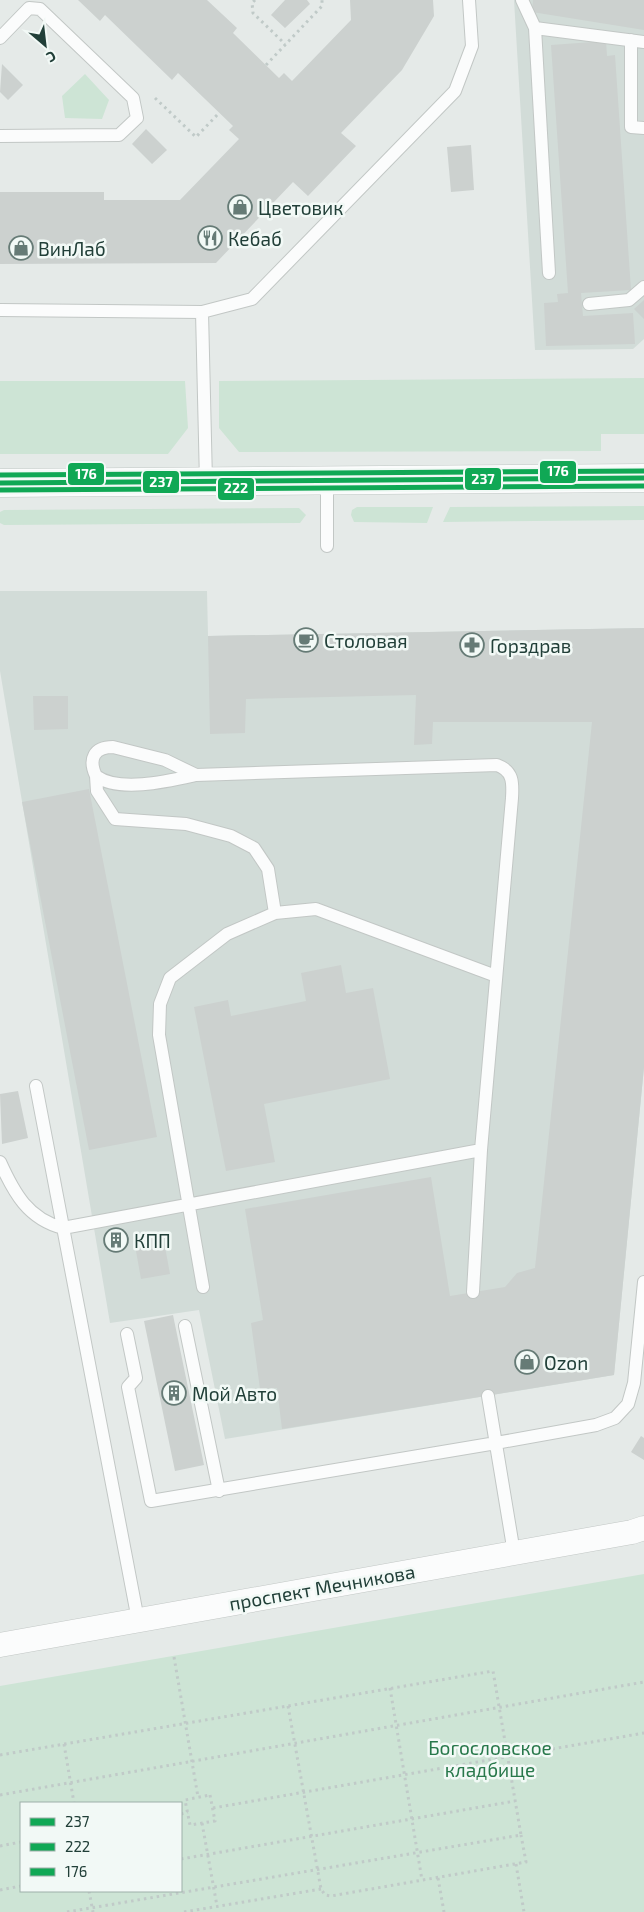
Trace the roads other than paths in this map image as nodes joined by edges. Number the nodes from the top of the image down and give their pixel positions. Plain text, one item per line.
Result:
1 (470, 0) edge
2 (522, 0) edge
3 (535, 28) junction
4 (0, 38) edge
5 (631, 40) junction
6 (644, 42) edge
7 (644, 128) edge
8 (0, 136) edge
9 (549, 273) dead end
10 (644, 287) edge
11 (589, 304) dead end
12 (0, 310) edge
13 (202, 312) junction
14 (644, 478) edge
15 (327, 480) junction
16 (206, 482) junction
17 (0, 483) edge
18 (327, 546) dead end
19 (196, 775) junction
20 (96, 776) junction
21 (275, 913) junction
22 (496, 976) junction
23 (36, 1086) dead end
24 (481, 1150) junction
25 (0, 1162) edge
26 (189, 1205) junction
27 (63, 1228) junction
28 (644, 1282) edge
29 (203, 1287) dead end
30 (473, 1292) dead end
31 (185, 1326) dead end
32 (127, 1334) dead end
33 (488, 1396) dead end
34 (496, 1443) junction
35 (219, 1491) junction
36 (644, 1528) edge
37 (514, 1553) junction
38 (138, 1620) junction
39 (0, 1645) edge

1 - 13 lane
2 - 3 lane
3 - 5 lane
3 - 9 lane
4 - 8 lane
5 - 6 lane
5 - 7 lane
10 - 11 lane
12 - 13 lane
13 - 16 lane
14 - 15 street
15 - 16 street
15 - 18 lane
16 - 17 street
19 - 20 lane
19 - 20 lane
19 - 22 lane
20 - 21 lane
21 - 22 lane
21 - 26 lane
22 - 24 lane
23 - 27 lane
24 - 26 lane
24 - 30 lane
25 - 27 lane
26 - 27 lane
26 - 29 lane
27 - 38 lane
28 - 34 lane
31 - 35 lane
32 - 35 lane
33 - 34 lane
34 - 35 lane
34 - 37 lane
36 - 37 street, проспект Мечникова
37 - 38 street, проспект Мечникова
38 - 39 street, проспект Мечникова

